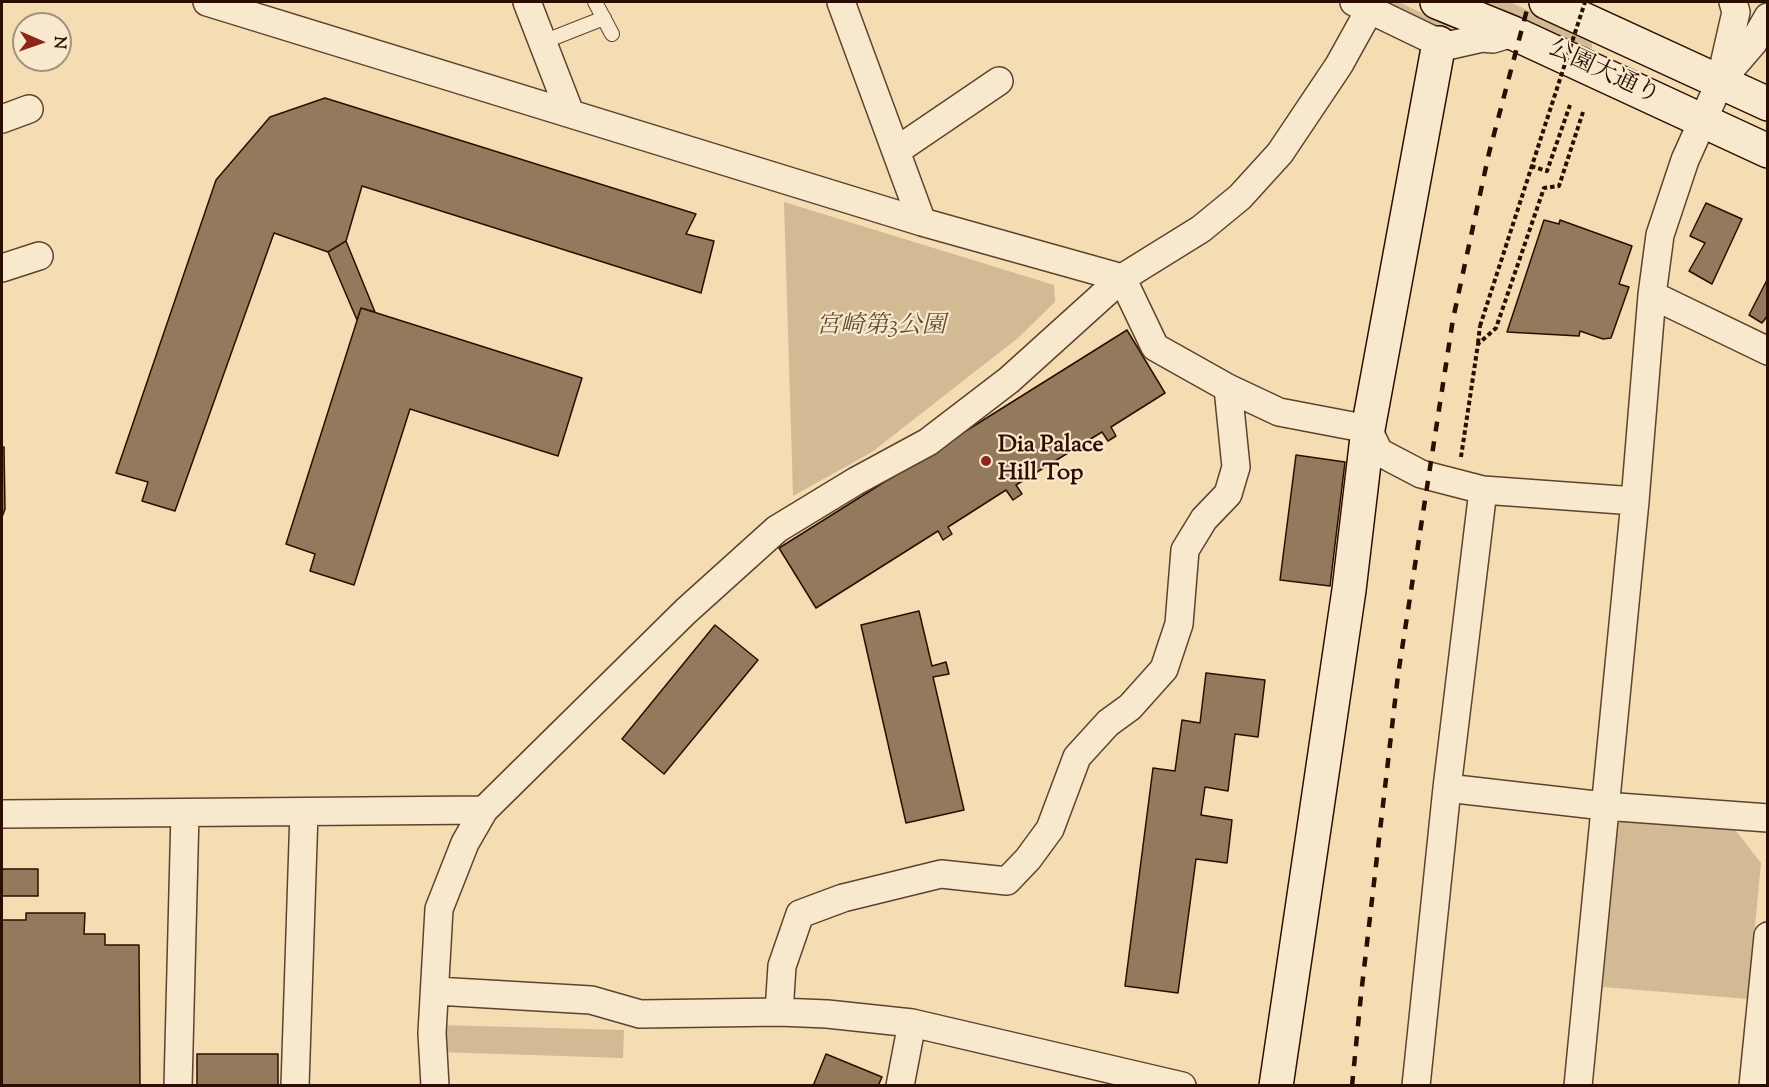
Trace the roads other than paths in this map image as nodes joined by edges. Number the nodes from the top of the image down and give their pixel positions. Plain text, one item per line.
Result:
1 (207, 2) edge
2 (527, 2) edge
3 (596, 2) edge
4 (841, 2) edge
5 (1437, 2) edge
6 (1546, 2) edge
7 (1733, 2) edge
8 (1361, 5) edge
9 (1767, 17) edge
10 (604, 18) junction
11 (1513, 33) junction
12 (612, 34) dead end
13 (543, 42) junction
14 (1439, 42) junction
15 (999, 81) dead end
16 (1720, 82) junction
17 (1767, 104) edge
18 (29, 109) dead end
19 (570, 113) junction
20 (2, 119) edge
21 (1703, 119) junction
22 (1767, 150) edge
23 (896, 151) junction
24 (922, 222) junction
25 (39, 256) dead end
26 (2, 268) edge
27 (1122, 278) junction
28 (1652, 296) junction
29 (1767, 351) edge
30 (1228, 388) junction
31 (1368, 429) junction
32 (1483, 490) junction
33 (1635, 501) junction
34 (1447, 788) junction
35 (1605, 806) junction
36 (484, 810) junction
37 (304, 812) junction
38 (186, 813) junction
39 (2, 814) edge
40 (1767, 818) edge
41 (1767, 936) edge
42 (436, 991) junction
43 (779, 1012) junction
44 (912, 1023) junction
45 (178, 1086) edge
46 (295, 1086) edge
47 (435, 1086) edge
48 (900, 1086) edge
49 (1182, 1086) edge
50 (1276, 1086) edge
51 (1416, 1086) edge
52 (1578, 1086) edge
53 (1753, 1086) edge

1 - 19 street
2 - 13 street
3 - 10 lane
4 - 23 street
5 - 11 street, 公園大通り
6 - 16 street, 公園大通り
7 - 16 street
8 - 14 street
8 - 27 street
9 - 16 street
10 - 12 lane
10 - 13 lane
11 - 14 street
11 - 21 street, 公園大通り
13 - 19 street
14 - 31 street
15 - 23 street
16 - 17 street, 公園大通り
16 - 21 street
18 - 20 street
19 - 24 street
21 - 22 street, 公園大通り
21 - 28 street
23 - 24 street
24 - 27 street
25 - 26 street
27 - 30 street
27 - 36 street
28 - 29 street
28 - 33 street
30 - 31 street
30 - 43 street
31 - 32 street
31 - 50 street
32 - 33 street
32 - 34 street
33 - 35 street
34 - 35 street
34 - 51 street
35 - 40 street
35 - 52 street
36 - 37 street
36 - 42 street
37 - 38 street
37 - 46 street
38 - 39 street
38 - 45 street
41 - 53 street
42 - 43 street
42 - 47 street
43 - 44 street
44 - 48 street
44 - 49 street

